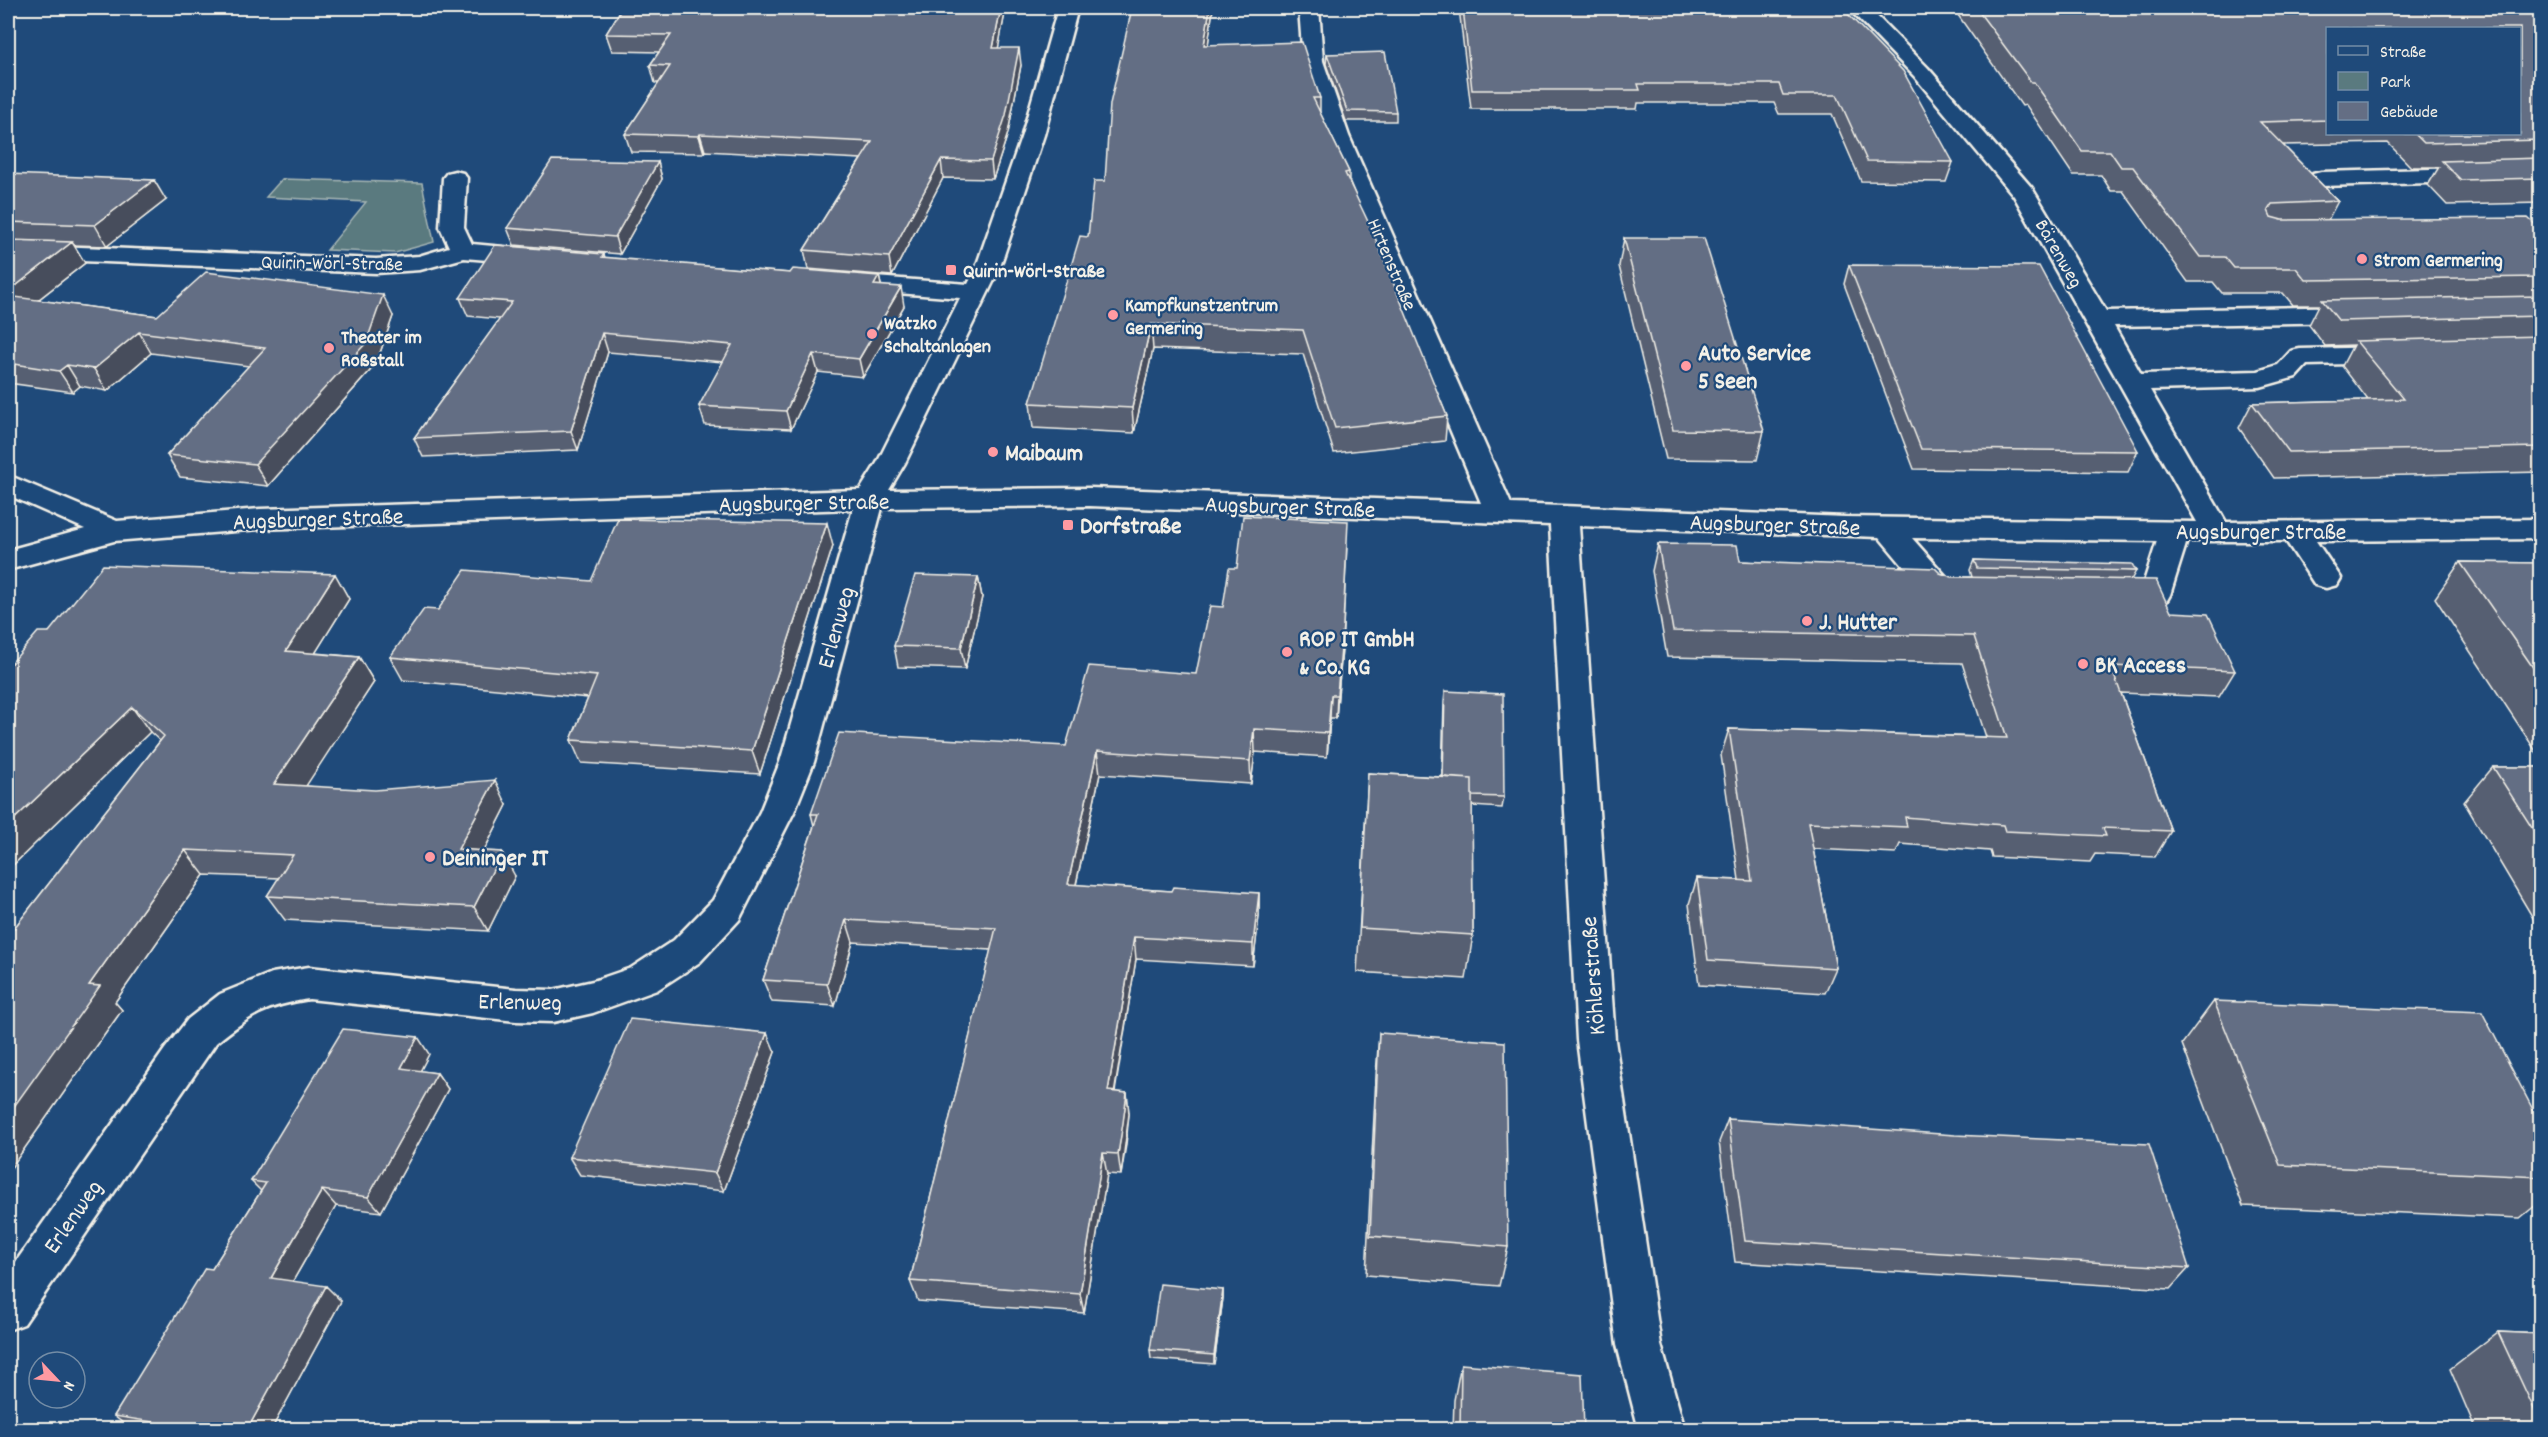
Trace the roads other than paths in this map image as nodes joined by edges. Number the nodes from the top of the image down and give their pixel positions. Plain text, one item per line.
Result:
1 (1068, 8) edge
2 (1309, 8) edge
3 (1858, 8) edge
4 (2541, 172) edge
5 (455, 177) dead end
6 (2321, 179) dead end
7 (8, 251) edge
8 (463, 251) junction
9 (555, 259) edge
10 (812, 279) edge
11 (977, 292) junction
12 (2385, 314) edge
13 (2097, 319) junction
14 (2414, 354) edge
15 (2133, 382) junction
16 (8, 484) edge
17 (869, 500) junction
18 (1501, 515) junction
19 (1564, 518) junction
20 (1887, 527) junction
21 (2541, 529) edge
22 (114, 531) junction
23 (2175, 531) junction
24 (2217, 532) junction
25 (2295, 532) junction
26 (8, 560) edge
27 (2326, 578) dead end
28 (1977, 592) edge
29 (2096, 594) edge
30 (8, 1310) edge
31 (1662, 1430) edge

1 - 11 street
2 - 18 street, Hirtenstraße
3 - 13 street, Bärenweg
4 - 6 street
5 - 8 street
7 - 8 street, Quirin-Wörl-Straße
8 - 9 street, Quirin-Wörl-Straße
10 - 11 street
11 - 17 street
12 - 13 street
13 - 15 street, Bärenweg
14 - 15 street
15 - 24 street, Bärenweg
16 - 22 street
17 - 18 street, Augsburger Straße
17 - 22 street, Augsburger Straße
17 - 30 street, Erlenweg
18 - 19 street, Augsburger Straße
19 - 20 street, Augsburger Straße
19 - 31 street, Köhlerstraße
20 - 23 street, Augsburger Straße
20 - 28 street
21 - 25 street, Augsburger Straße
22 - 26 street, Augsburger Straße
23 - 24 street, Augsburger Straße
23 - 29 street
24 - 25 street, Augsburger Straße
25 - 27 street

